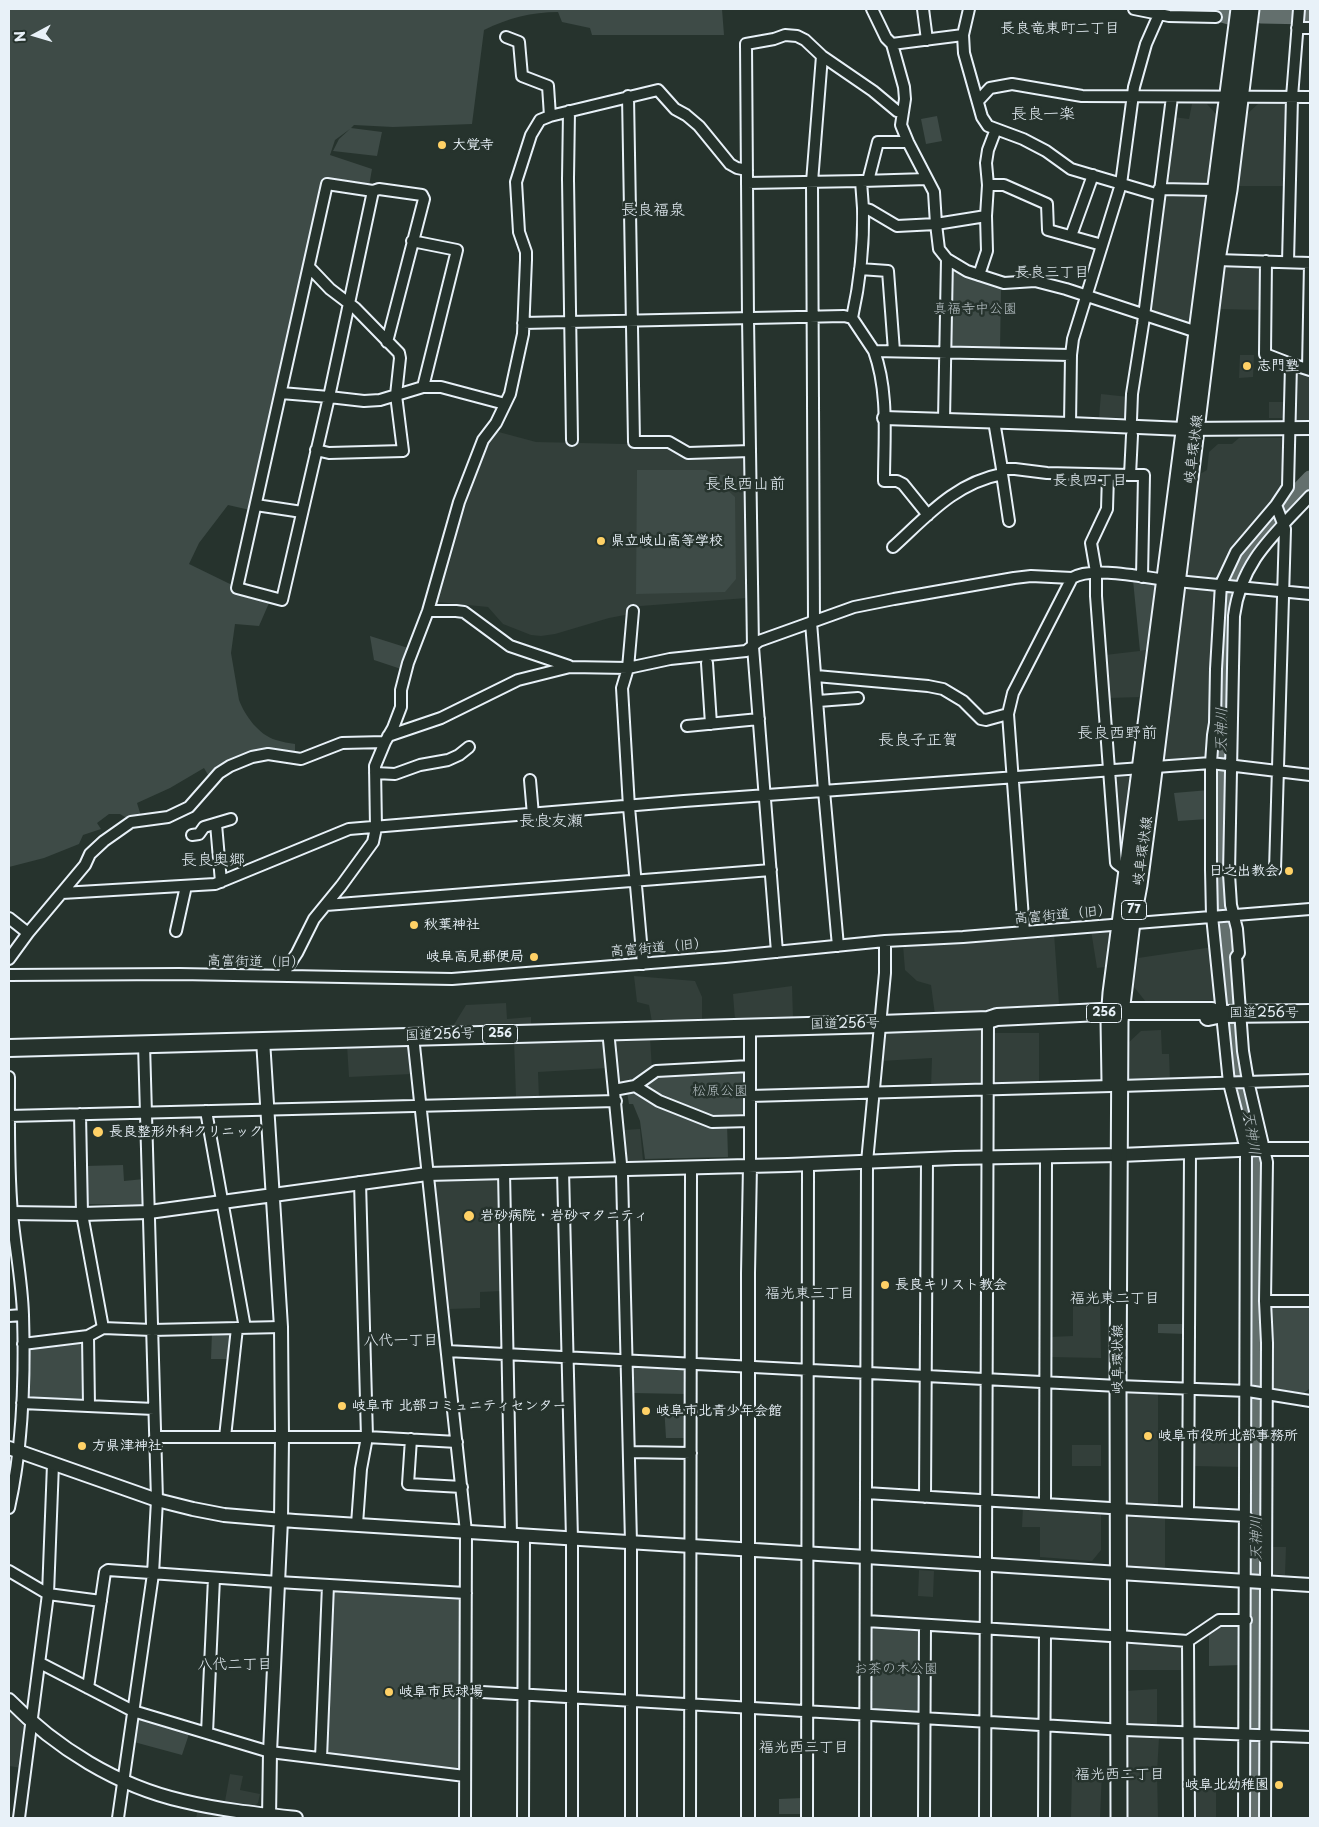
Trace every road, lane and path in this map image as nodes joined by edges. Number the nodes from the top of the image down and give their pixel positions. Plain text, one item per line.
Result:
1 (872, 9) edge
2 (922, 9) edge
3 (969, 9) edge
4 (1134, 9) edge
5 (1239, 9) edge
6 (1251, 9) edge
7 (1299, 10) edge
8 (1156, 12) edge
9 (1216, 17) dead end
10 (1297, 26) junction
11 (1310, 28) edge
12 (963, 35) junction
13 (506, 38) dead end
14 (927, 40) junction
15 (892, 44) junction
16 (822, 56) junction
17 (628, 96) junction
18 (1133, 96) junction
19 (1172, 97) junction
20 (1234, 97) junction
21 (1292, 97) junction
22 (1310, 97) edge
23 (978, 101) junction
24 (569, 111) junction
25 (902, 112) junction
26 (550, 116) junction
27 (996, 129) junction
28 (908, 142) junction
29 (747, 170) junction
30 (1093, 176) junction
31 (927, 179) junction
32 (864, 181) junction
33 (812, 182) junction
34 (747, 183) junction
35 (1121, 184) junction
36 (988, 185) junction
37 (1215, 190) junction
38 (373, 191) junction
39 (1159, 192) junction
40 (863, 208) junction
41 (986, 216) junction
42 (936, 224) junction
43 (1071, 236) junction
44 (412, 241) junction
45 (1102, 245) junction
46 (947, 259) junction
47 (1217, 260) junction
48 (1266, 262) junction
49 (1288, 262) junction
50 (1310, 263) edge
51 (309, 267) junction
52 (860, 269) junction
53 (979, 275) junction
54 (1086, 295) junction
55 (349, 303) junction
56 (1144, 315) junction
57 (812, 316) junction
58 (748, 318) junction
59 (852, 318) junction
60 (631, 321) junction
61 (571, 322) junction
62 (524, 323) junction
63 (1197, 332) junction
64 (387, 342) junction
65 (874, 351) junction
66 (894, 351) junction
67 (945, 353) junction
68 (1071, 355) junction
69 (1291, 364) junction
70 (1309, 369) edge
71 (423, 387) junction
72 (282, 393) junction
73 (396, 395) junction
74 (329, 396) junction
75 (504, 404) junction
76 (884, 418) junction
77 (944, 420) junction
78 (1131, 420) dead end
79 (994, 421) junction
80 (1070, 424) junction
81 (1290, 428) junction
82 (1310, 428) edge
83 (1190, 429) junction
84 (1132, 435) dead end
85 (572, 440) dead end
86 (316, 450) junction
87 (750, 451) junction
88 (1002, 472) junction
89 (1108, 475) junction
90 (1130, 475) junction
91 (1310, 496) edge
92 (256, 505) junction
93 (1277, 506) junction
94 (302, 512) junction
95 (928, 515) junction
96 (1009, 522) dead end
97 (1284, 523) junction
98 (893, 546) dead end
99 (1096, 572) junction
100 (1142, 577) junction
101 (1072, 578) junction
102 (1171, 580) junction
103 (1222, 584) junction
104 (1239, 586) junction
105 (1283, 591) junction
106 (1310, 594) edge
107 (428, 611) junction
108 (633, 611) dead end
109 (813, 621) junction
110 (752, 647) junction
111 (706, 663) dead end
112 (570, 667) junction
113 (628, 668) junction
114 (816, 676) junction
115 (858, 698) dead end
116 (818, 701) junction
117 (1008, 714) junction
118 (759, 719) junction
119 (711, 724) junction
120 (687, 726) dead end
121 (387, 739) junction
122 (469, 747) dead end
123 (1212, 763) junction
124 (1229, 765) junction
125 (1147, 768) junction
126 (1110, 771) junction
127 (1278, 771) junction
128 (375, 773) junction
129 (1310, 775) edge
130 (1013, 778) junction
131 (530, 780) dead end
132 (824, 791) junction
133 (765, 796) junction
134 (629, 807) junction
135 (533, 815) junction
136 (231, 819) dead end
137 (216, 824) junction
138 (376, 828) junction
139 (192, 834) dead end
140 (770, 870) junction
141 (1126, 870) junction
142 (1275, 870) dead end
143 (637, 880) junction
144 (221, 882) junction
145 (186, 886) junction
146 (62, 893) junction
147 (326, 904) junction
148 (1310, 909) edge
149 (1232, 914) junction
150 (1213, 916) junction
151 (9, 918) edge
152 (1126, 923) junction
153 (176, 931) dead end
154 (1024, 932) junction
155 (28, 933) junction
156 (885, 941) junction
157 (838, 946) junction
158 (777, 952) junction
159 (9, 959) edge
160 (643, 964) junction
161 (9, 975) edge
162 (282, 976) junction
163 (1310, 1013) edge
164 (1229, 1014) junction
165 (1115, 1016) junction
166 (990, 1020) junction
167 (880, 1024) junction
168 (750, 1027) junction
169 (608, 1030) junction
170 (412, 1036) junction
171 (263, 1040) junction
172 (144, 1044) junction
173 (9, 1048) edge
174 (750, 1066) junction
175 (9, 1077) edge
176 (1310, 1080) edge
177 (1248, 1081) junction
178 (1229, 1083) junction
179 (635, 1086) junction
180 (1115, 1086) junction
181 (614, 1090) junction
182 (988, 1090) junction
183 (873, 1093) junction
184 (750, 1096) junction
185 (616, 1101) junction
186 (420, 1105) junction
187 (268, 1110) junction
188 (206, 1111) junction
189 (146, 1113) junction
190 (80, 1114) junction
191 (9, 1116) edge
192 (750, 1121) junction
193 (1263, 1149) junction
194 (1310, 1149) edge
195 (1247, 1150) junction
196 (1190, 1153) junction
197 (1116, 1155) junction
198 (1046, 1156) junction
199 (987, 1158) junction
200 (927, 1160) junction
201 (867, 1162) junction
202 (808, 1164) junction
203 (750, 1165) junction
204 (691, 1167) junction
205 (622, 1168) junction
206 (563, 1170) junction
207 (504, 1172) junction
208 (427, 1174) junction
209 (360, 1182) junction
210 (273, 1195) junction
211 (222, 1202) junction
212 (149, 1212) junction
213 (10, 1213) edge
214 (82, 1214) junction
215 (1265, 1301) junction
216 (1310, 1301) edge
217 (23, 1315) junction
218 (9, 1316) edge
219 (281, 1327) junction
220 (103, 1328) junction
221 (241, 1328) junction
222 (152, 1330) junction
223 (88, 1336) junction
224 (23, 1344) junction
225 (447, 1351) junction
226 (508, 1354) junction
227 (568, 1357) junction
228 (627, 1360) junction
229 (690, 1363) junction
230 (748, 1366) junction
231 (808, 1369) junction
232 (866, 1372) junction
233 (926, 1375) junction
234 (987, 1378) junction
235 (1045, 1382) junction
236 (1114, 1386) junction
237 (1189, 1389) junction
238 (1247, 1392) junction
239 (1265, 1393) junction
240 (1310, 1401) edge
241 (22, 1403) junction
242 (89, 1406) junction
243 (154, 1410) junction
244 (154, 1437) junction
245 (368, 1437) junction
246 (225, 1438) junction
247 (282, 1438) junction
248 (411, 1440) junction
249 (457, 1442) junction
250 (13, 1450) edge
251 (629, 1452) junction
252 (690, 1453) junction
253 (53, 1464) junction
254 (462, 1487) junction
255 (866, 1493) junction
256 (925, 1497) junction
257 (157, 1500) junction
258 (987, 1501) junction
259 (1044, 1504) junction
260 (9, 1508) edge
261 (1114, 1509) junction
262 (1188, 1513) junction
263 (1246, 1516) junction
264 (281, 1520) junction
265 (357, 1524) junction
266 (466, 1532) junction
267 (518, 1535) junction
268 (572, 1539) junction
269 (631, 1542) junction
270 (690, 1546) junction
271 (748, 1550) junction
272 (807, 1553) junction
273 (866, 1557) junction
274 (987, 1564) junction
275 (9, 1571) edge
276 (1114, 1573) junction
277 (153, 1574) junction
278 (214, 1578) junction
279 (1246, 1580) junction
280 (1264, 1581) junction
281 (278, 1582) junction
282 (1310, 1584) edge
283 (328, 1585) junction
284 (466, 1593) junction
285 (48, 1594) junction
286 (101, 1601) junction
287 (1246, 1620) junction
288 (866, 1621) junction
289 (925, 1625) junction
290 (986, 1629) junction
291 (1046, 1632) junction
292 (1114, 1636) junction
293 (1188, 1641) junction
294 (40, 1663) junction
295 (88, 1688) junction
296 (465, 1691) junction
297 (524, 1694) junction
298 (572, 1697) junction
299 (9, 1700) edge
300 (631, 1701) junction
301 (690, 1704) junction
302 (749, 1708) junction
303 (133, 1711) junction
304 (807, 1711) junction
305 (866, 1714) junction
306 (924, 1718) junction
307 (986, 1721) junction
308 (31, 1722) junction
309 (1045, 1725) junction
310 (1114, 1729) junction
311 (1188, 1732) junction
312 (207, 1733) junction
313 (1246, 1735) junction
314 (1263, 1736) junction
315 (1310, 1737) edge
316 (270, 1752) junction
317 (321, 1758) junction
318 (465, 1776) junction
319 (123, 1780) junction
320 (269, 1816) edge
321 (19, 1818) edge
322 (118, 1818) edge
323 (296, 1818) edge
324 (465, 1818) edge
325 (523, 1818) edge
326 (572, 1818) edge
327 (631, 1818) edge
328 (690, 1818) edge
329 (748, 1818) edge
330 (807, 1818) edge
331 (865, 1818) edge
332 (924, 1818) edge
333 (985, 1818) edge
334 (1044, 1818) edge
335 (1108, 1818) edge
336 (1119, 1818) edge
337 (1189, 1818) edge
338 (1244, 1818) edge
339 (1265, 1818) edge

1 - 15 street
2 - 14 street
3 - 12 street
4 - 8 street
5 - 20 main road, 岐阜環状線 / 77
6 - 20 main road, 岐阜環状線 / 77
7 - 10 street
8 - 9 street
8 - 18 street
10 - 11 street
10 - 21 street
12 - 14 street
12 - 23 street
13 - 26 street
14 - 15 street
15 - 25 street
16 - 25 street
16 - 29 street
16 - 33 street
17 - 24 street
17 - 29 street
17 - 60 street
18 - 19 street
18 - 23 street
18 - 35 street
19 - 20 street
19 - 39 street
20 - 21 street
20 - 37 main road, 岐阜環状線 / 77
20 - 47 main road, 岐阜環状線 / 77
21 - 22 street
21 - 49 street
23 - 27 street
24 - 26 street
24 - 61 street
25 - 28 street
26 - 62 street
27 - 30 street
27 - 36 street
28 - 31 street
28 - 32 street
29 - 34 street
30 - 35 street
30 - 43 street
31 - 32 street
31 - 42 street
32 - 33 street
32 - 40 street
33 - 34 street
33 - 57 street
34 - 58 street
35 - 39 street
35 - 45 street
36 - 41 street
36 - 43 street
37 - 39 street
37 - 63 main road, 岐阜環状線 / 77
38 - 44 street
38 - 51 street
38 - 55 street
39 - 56 street
40 - 42 street
40 - 52 street
41 - 42 street
41 - 53 street
42 - 46 street
43 - 45 street
44 - 64 street
44 - 71 street
45 - 54 street
46 - 53 street
46 - 67 street
47 - 48 street
47 - 83 main road, 岐阜環状線 / 77
48 - 49 street
48 - 69 street
49 - 50 street
50 - 70 street
51 - 55 street
51 - 72 street
52 - 59 street
52 - 66 street
53 - 54 street
54 - 56 street
54 - 68 street
55 - 64 street
55 - 74 street
56 - 63 street
56 - 78 street
57 - 58 street
57 - 59 street
57 - 109 street
58 - 60 street
58 - 87 street
59 - 65 street
60 - 61 street
60 - 87 street
61 - 62 street
61 - 85 street
62 - 75 street
63 - 83 main road, 岐阜環状線 / 77
64 - 73 street
65 - 66 street
65 - 76 street
66 - 67 street
67 - 68 street
67 - 77 street
68 - 80 street
69 - 70 street
69 - 81 street
71 - 73 street
71 - 75 street
72 - 74 street
72 - 92 street
73 - 74 street
73 - 86 street
74 - 86 street
75 - 107 street
76 - 77 street
76 - 95 street
77 - 79 street
79 - 80 street
79 - 88 street
80 - 83 street
81 - 82 street
81 - 83 street
81 - 93 street
83 - 102 main road, 岐阜環状線 / 77
84 - 90 street
86 - 94 street
87 - 110 street
88 - 89 street
88 - 95 street
88 - 96 street
89 - 90 street
89 - 99 street
90 - 100 street
91 - 97 street
92 - 94 street
92 - 94 street
93 - 97 street
93 - 103 street
95 - 98 street
97 - 104 street
97 - 105 street
99 - 100 street
99 - 101 street
99 - 126 street
100 - 102 street
101 - 109 street
101 - 117 street
102 - 103 street
102 - 125 main road, 岐阜環状線 / 77
103 - 104 street
103 - 123 street
104 - 105 street
104 - 124 street
105 - 106 street
105 - 127 street
107 - 112 street
107 - 121 street
108 - 113 street
109 - 110 street
109 - 114 street
110 - 113 street
110 - 118 street
111 - 119 street
112 - 113 street
112 - 121 street
113 - 134 street
114 - 116 street
114 - 117 street
115 - 116 street
116 - 132 street
117 - 130 street
118 - 119 street
118 - 133 street
119 - 120 street
121 - 128 street
121 - 146 street
122 - 128 street
123 - 124 street
123 - 125 street
123 - 150 street
124 - 127 street
124 - 149 street
125 - 126 street
125 - 141 main road, 岐阜環状線 / 77
125 - 152 main road, 岐阜環状線 / 77
126 - 130 street
126 - 141 street
127 - 129 street
127 - 142 street
128 - 138 street
130 - 132 street
130 - 154 street
131 - 135 street
132 - 133 street
132 - 157 street
133 - 134 street
133 - 140 street
134 - 135 street
134 - 143 street
135 - 138 street
136 - 137 street
137 - 139 street
137 - 144 street
138 - 144 street
138 - 147 street
140 - 143 street
140 - 158 street
141 - 152 main road, 岐阜環状線 / 77
143 - 147 street
143 - 160 street
144 - 145 street
145 - 146 street
145 - 153 street
146 - 155 street
147 - 162 street
148 - 149 street, 高富街道（旧）
149 - 150 street, 高富街道（旧）
149 - 164 street
150 - 152 street, 高富街道（旧）
150 - 164 street
151 - 155 street
152 - 154 street, 高富街道（旧）
152 - 165 main road, 岐阜環状線 / 77
154 - 156 street, 高富街道（旧）
155 - 159 street
156 - 157 street, 高富街道（旧）
156 - 167 street
157 - 158 street, 高富街道（旧）
158 - 160 street, 高富街道（旧）
160 - 162 street, 高富街道（旧）
161 - 162 street, 高富街道（旧）
163 - 164 highway, 国道256号 / 256
164 - 165 highway, 国道256号 / 256
164 - 177 street
164 - 178 street
165 - 166 highway, 国道256号 / 256
165 - 180 main road, 岐阜環状線 / 77
166 - 167 highway, 国道256号 / 256
166 - 182 street
167 - 168 highway, 国道256号 / 256
167 - 183 street
168 - 169 highway, 国道256号 / 256
168 - 174 street
169 - 170 highway, 国道256号 / 256
169 - 181 street
170 - 171 highway, 国道256号 / 256
170 - 186 street
171 - 172 highway, 国道256号 / 256
171 - 187 street
172 - 173 highway, 国道256号 / 256
172 - 189 street
174 - 179 street
174 - 184 street
175 - 191 street
176 - 177 street
177 - 178 street
177 - 193 street
178 - 180 street
178 - 195 street
179 - 181 street
179 - 192 street
180 - 182 street
180 - 197 main road, 岐阜環状線 / 77
181 - 185 street
182 - 183 street
182 - 199 street
183 - 184 street
183 - 201 street
184 - 192 street
185 - 186 street
185 - 205 street
186 - 187 street
186 - 208 street
187 - 188 street
187 - 210 street
188 - 189 street
188 - 211 street
189 - 190 street
189 - 212 street
190 - 191 street
190 - 214 street
191 - 213 street
192 - 203 street
193 - 194 street
193 - 195 street
193 - 215 street
195 - 196 street
195 - 238 street
196 - 197 street
196 - 237 street
197 - 198 street
197 - 236 main road, 岐阜環状線 / 77
198 - 199 street
198 - 235 street
199 - 200 street
199 - 234 street
200 - 201 street
200 - 233 street
201 - 202 street
201 - 232 street
202 - 203 street
202 - 231 street
203 - 204 street
203 - 230 street
204 - 205 street
204 - 229 street
205 - 206 street
205 - 228 street
206 - 207 street
206 - 227 street
207 - 208 street
207 - 226 street
208 - 209 street
208 - 225 street
209 - 210 street
209 - 245 street
210 - 211 street
210 - 219 street
211 - 212 street
211 - 221 street
212 - 214 street
212 - 222 street
213 - 214 street
213 - 217 street
214 - 220 street
215 - 216 street
215 - 239 street
217 - 218 street
217 - 224 street
219 - 221 street
219 - 247 street
220 - 222 street
220 - 223 street
221 - 222 street
221 - 246 street
222 - 243 street
223 - 224 street
223 - 242 street
224 - 241 street
225 - 226 street
225 - 249 street
226 - 227 street
226 - 267 street
227 - 228 street
227 - 268 street
228 - 229 street
228 - 251 street
229 - 230 street
229 - 252 street
230 - 231 street
230 - 271 street
231 - 232 street
231 - 272 street
232 - 233 street
232 - 255 street
233 - 234 street
233 - 256 street
234 - 235 street
234 - 258 street
235 - 236 street
235 - 259 street
236 - 237 street
236 - 261 main road, 岐阜環状線 / 77
237 - 238 street
237 - 262 street
238 - 239 street
238 - 263 street
239 - 240 street
239 - 280 street
241 - 242 street
241 - 250 street
242 - 243 street
243 - 244 street
244 - 246 street
244 - 257 street
245 - 247 street
245 - 248 street
245 - 265 street
246 - 247 street
247 - 264 street
248 - 249 street
248 - 254 street
249 - 254 street
250 - 253 street
250 - 260 street
251 - 252 street
251 - 269 street
252 - 270 street
253 - 257 street
253 - 285 street
254 - 266 street
255 - 256 street
255 - 273 street
256 - 258 street
257 - 264 street
257 - 277 street
258 - 259 street
258 - 274 street
259 - 261 street
261 - 262 street
261 - 276 main road, 岐阜環状線 / 77
262 - 263 street
263 - 279 street
264 - 265 street
264 - 281 street
265 - 266 street
266 - 267 street
266 - 284 street
267 - 268 street
267 - 297 street
268 - 269 street
268 - 298 street
269 - 270 street
269 - 300 street
270 - 271 street
270 - 301 street
271 - 272 street
271 - 302 street
272 - 273 street
272 - 304 street
273 - 274 street
273 - 288 street
274 - 276 street
274 - 290 street
275 - 285 street
276 - 279 street
276 - 292 main road, 岐阜環状線 / 77
277 - 278 street
277 - 286 street
277 - 303 street
278 - 281 street
278 - 312 street
279 - 280 street
279 - 287 street
280 - 282 street
280 - 314 street
281 - 283 street
281 - 316 street
283 - 284 street
283 - 317 street
284 - 296 street
285 - 286 street
285 - 294 street
286 - 295 street
287 - 293 street
287 - 313 street
288 - 289 street
288 - 305 street
289 - 290 street
289 - 306 street
290 - 291 street
290 - 307 street
291 - 292 street
291 - 309 street
292 - 293 street
292 - 310 main road, 岐阜環状線 / 77
293 - 311 street
294 - 295 street
294 - 308 street
295 - 303 street
296 - 297 street
296 - 318 street
297 - 298 street
297 - 325 street
298 - 300 street
298 - 326 street
299 - 308 street
300 - 301 street
300 - 327 street
301 - 302 street
301 - 328 street
302 - 304 street
302 - 329 street
303 - 312 street
303 - 319 street
304 - 305 street
304 - 330 street
305 - 306 street
305 - 331 street
306 - 307 street
306 - 332 street
307 - 309 street
307 - 333 street
308 - 319 street
308 - 321 street
309 - 310 street
309 - 334 street
310 - 311 street
310 - 335 main road, 岐阜環状線 / 77
310 - 336 main road, 岐阜環状線 / 77
311 - 313 street
311 - 337 street
312 - 316 street
313 - 314 street
313 - 338 street
314 - 315 street
314 - 339 street
316 - 317 street
316 - 320 street
317 - 318 street
318 - 324 street
319 - 320 street
319 - 322 street
320 - 323 street

